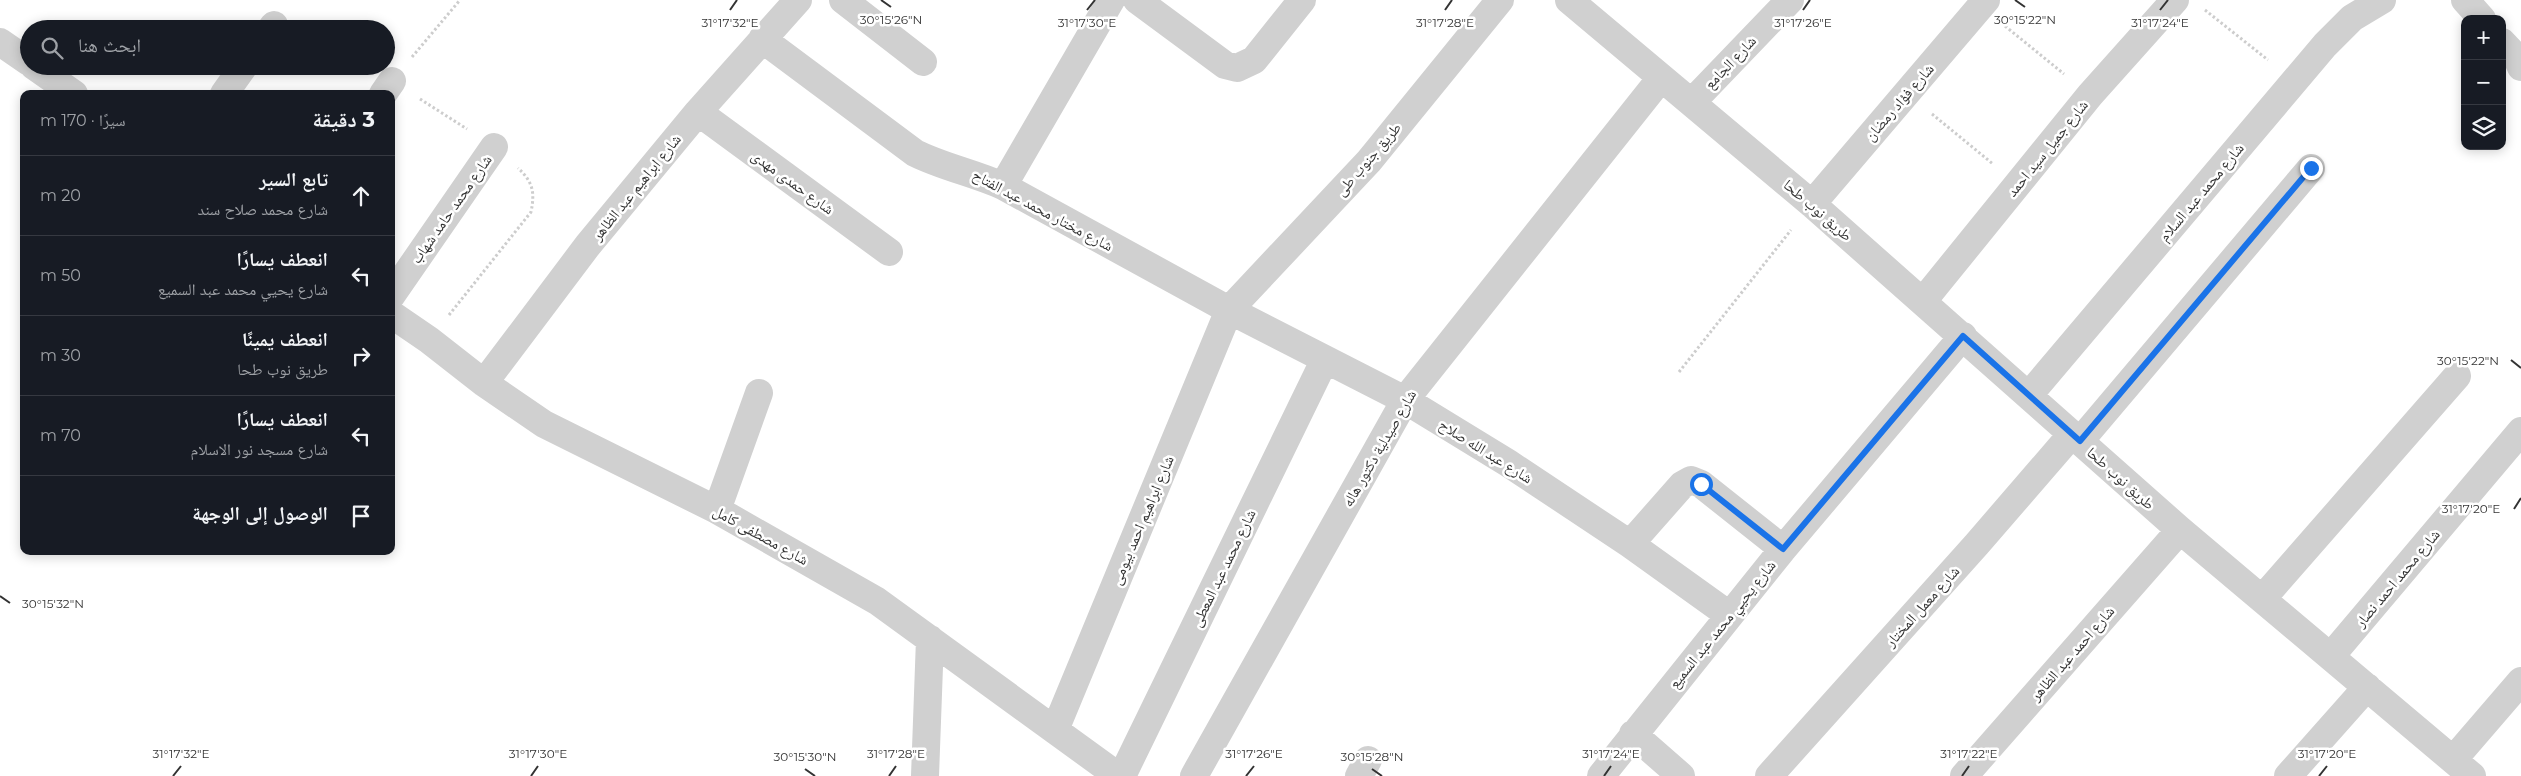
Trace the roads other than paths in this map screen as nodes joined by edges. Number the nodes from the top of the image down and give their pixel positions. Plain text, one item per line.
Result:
1 (798, 0) edge
2 (843, 0) edge
3 (1111, 0) edge
4 (1137, 0) edge
5 (1302, 0) edge
6 (1500, 0) edge
7 (1570, 0) edge
8 (1790, 0) edge
9 (2382, 0) edge
10 (2465, 0) edge
11 (1984, 3) edge
12 (2187, 3) edge
13 (2478, 15) edge
14 (762, 40) junction
15 (0, 42) edge
16 (2506, 46) edge
17 (20, 56) edge
18 (923, 62) dead end
19 (2521, 67) edge
20 (47, 75) edge
21 (238, 75) edge
22 (1661, 78) junction
23 (68, 90) edge
24 (227, 90) edge
25 (1692, 102) junction
26 (698, 112) junction
27 (494, 147) road end
28 (2311, 168) dead end
29 (1003, 186) junction
30 (1812, 204) junction
31 (889, 252) dead end
32 (395, 290) edge
33 (1923, 301) junction
34 (1229, 310) junction
35 (395, 317) edge
36 (1963, 336) junction
37 (1325, 359) junction
38 (2457, 376) dead end
39 (484, 383) junction
40 (759, 393) dead end
41 (2029, 395) junction
42 (1405, 400) junction
43 (2521, 431) edge
44 (2076, 437) junction
45 (717, 510) junction
46 (2180, 530) junction
47 (1630, 544) junction
48 (1783, 549) junction
49 (2262, 599) junction
50 (1729, 615) junction
51 (930, 639) junction
52 (2331, 656) junction
53 (2521, 681) edge
54 (2366, 687) junction
55 (1055, 730) junction
56 (1633, 734) junction
57 (2467, 772) edge
58 (925, 776) edge
59 (1120, 776) edge
60 (1194, 776) edge
61 (1601, 776) edge
62 (1681, 776) edge
63 (1769, 776) edge
64 (1964, 776) edge
65 (2288, 776) edge

1 - 14 street, شارع ابراهيم عبد الظاهر
2 - 18 street
3 - 29 street
4 - 5 street
6 - 34 street, طريق جنوب طى
7 - 22 street, طريق نوب طحا
8 - 25 street, شارع الجامع
9 - 41 street, شارع محمد عبد السلام
10 - 13 street
11 - 30 street, شارع فؤاد رمضان
12 - 33 street, شارع جميل سيد احمد
14 - 26 street, شارع ابراهيم عبد الظاهر
14 - 29 street, شارع مختار محمد عبد الفتاح
15 - 17 street
16 - 19 street
20 - 23 street
21 - 24 street
22 - 25 street, طريق نوب طحا
22 - 42 street, شارع صيدلية دكتور هاله
25 - 30 street, طريق نوب طحا
26 - 31 street, شارع حمدى مهدى
26 - 39 street, شارع ابراهيم عبد الظاهر
27 - 32 street, شارع محمد حامد شهاب
28 - 44 street, شارع معمل المختار
29 - 34 street, شارع مختار محمد عبد الفتاح
30 - 33 street, طريق نوب طحا
33 - 36 street, طريق نوب طحا
34 - 37 street, شارع عبد الله صلاح
34 - 55 street, شارع ابراهيم احمد بيومى
35 - 39 street, شارع مصطفى كامل
36 - 41 street, طريق نوب طحا
36 - 48 street, شارع يحيي محمد عبد السميع
37 - 42 street, شارع عبد الله صلاح
37 - 59 street, شارع محمد عبد المعطى
38 - 49 street
39 - 45 street, شارع مصطفى كامل
40 - 45 street
41 - 44 street, طريق نوب طحا
42 - 47 street, شارع عبد الله صلاح
42 - 60 street, شارع صيدلية دكتور هاله
43 - 52 street, شارع محمد احمد نصار
44 - 46 street, طريق نوب طحا
44 - 63 street, شارع معمل المختار
45 - 51 street, شارع مصطفى كامل
46 - 49 street, طريق نوب طحا
46 - 64 street, شارع احمد عبد الظاهر
47 - 48 street
47 - 50 street, شارع عبد الله صلاح
48 - 50 street, شارع يحيي محمد عبد السميع
49 - 52 street, طريق نوب طحا
50 - 56 street, شارع يحيي محمد عبد السميع
51 - 55 street, شارع مصطفى كامل
51 - 58 street
52 - 54 street, طريق نوب طحا
53 - 57 street
54 - 57 street, طريق نوب طحا
54 - 65 street
55 - 59 street, شارع مصطفى كامل
56 - 61 street, شارع يحيي محمد عبد السميع
56 - 62 street

